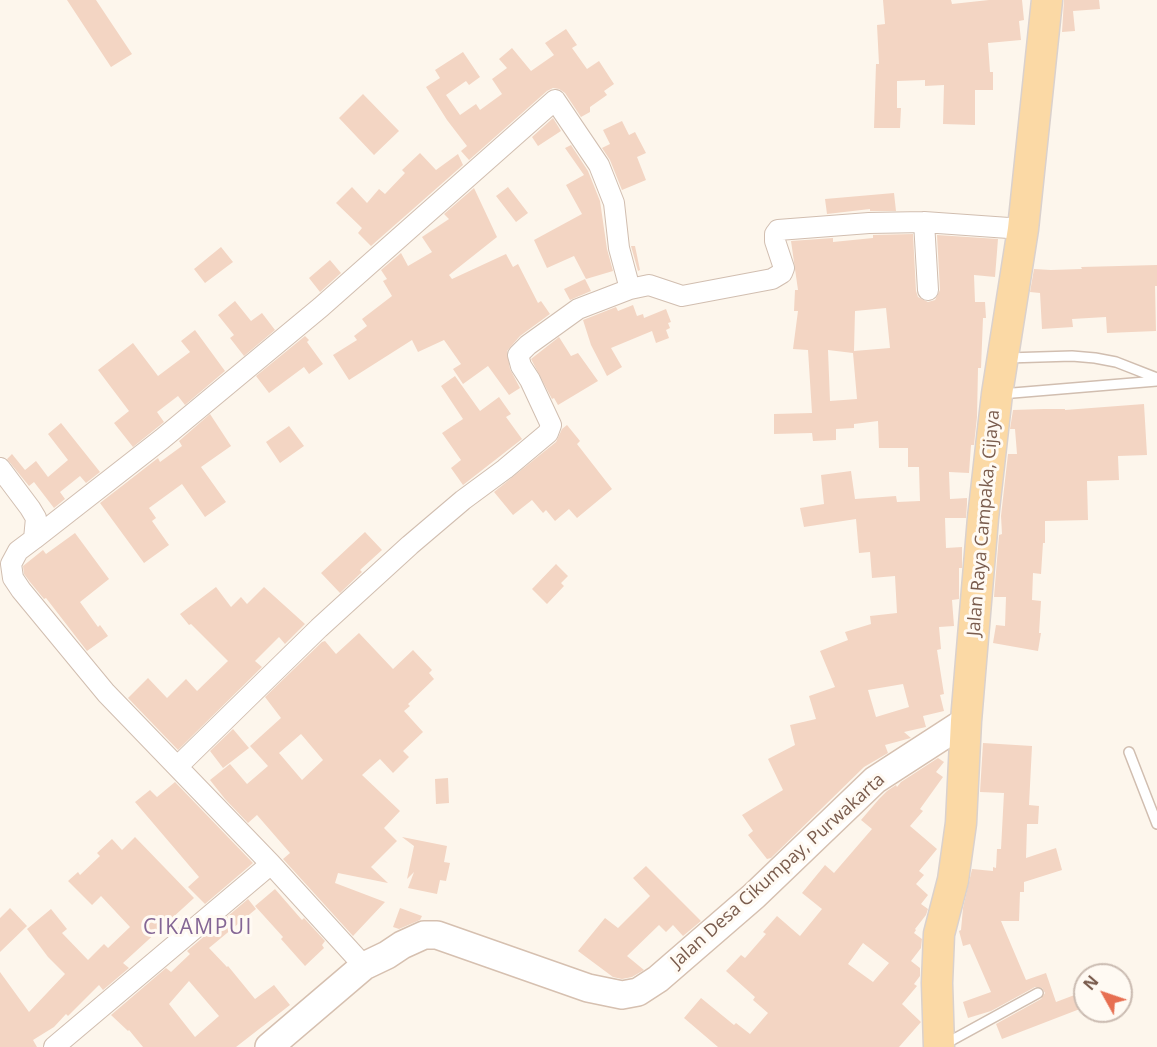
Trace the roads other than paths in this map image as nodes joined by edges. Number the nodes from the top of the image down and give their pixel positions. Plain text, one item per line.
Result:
1 (1047, 0) edge
2 (924, 222) junction
3 (1023, 230) junction
4 (630, 289) junction
5 (928, 290) dead end
6 (1002, 358) junction
7 (1157, 380) edge
8 (997, 394) junction
9 (0, 468) edge
10 (34, 539) junction
11 (7, 556) edge
12 (966, 721) junction
13 (1129, 752) dead end
14 (178, 766) junction
15 (1157, 792) edge
16 (1147, 797) junction
17 (1157, 824) edge
18 (271, 864) junction
19 (364, 966) junction
20 (1038, 993) dead end
21 (54, 1047) edge
22 (269, 1047) edge
23 (939, 1047) edge

1 - 3 main road, Jalan Raya Campaka, Cijaya
2 - 3 street
2 - 4 street
2 - 5 street
3 - 6 main road, Jalan Raya Campaka, Cijaya
4 - 10 street
4 - 14 street
6 - 7 lane
6 - 8 main road, Jalan Raya Campaka, Cijaya
7 - 8 lane
8 - 12 main road, Jalan Raya Campaka, Cijaya
9 - 10 street
10 - 11 street
11 - 14 street
12 - 19 street, Jalan Desa Cikumpay, Purwakarta
12 - 23 main road, Jalan Raya Campaka, Cijaya
13 - 16 lane
14 - 18 street
15 - 16 lane
16 - 17 lane
18 - 19 street
18 - 21 street
19 - 22 street, Jalan Desa Cikumpay, Purwakarta
20 - 23 lane

